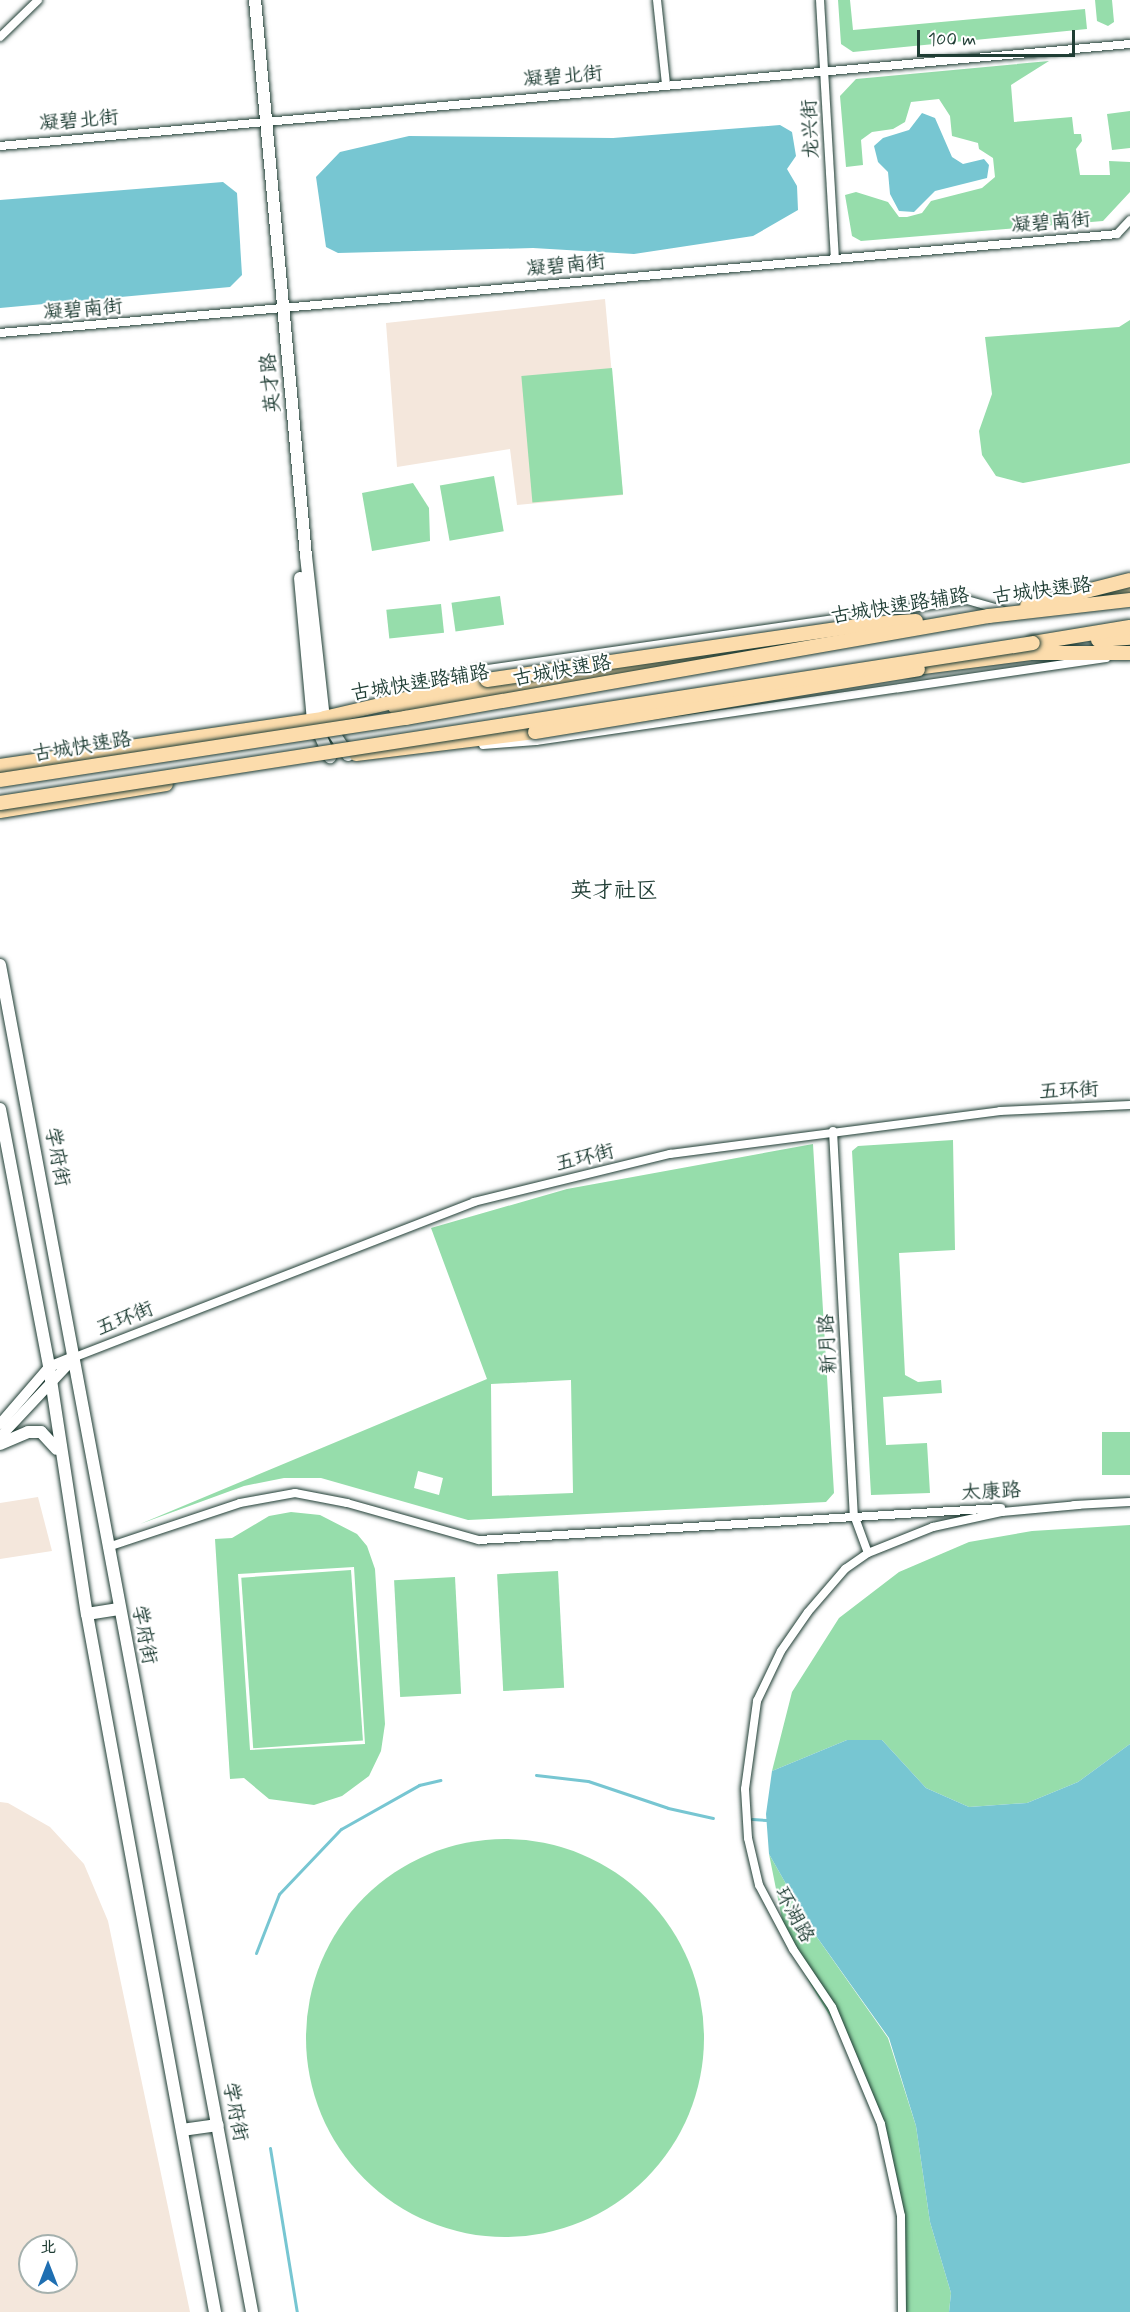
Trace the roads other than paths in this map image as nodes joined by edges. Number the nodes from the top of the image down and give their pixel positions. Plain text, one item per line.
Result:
1 (38, 0) edge
2 (248, 0) edge
3 (255, 0) edge
4 (657, 0) edge
5 (820, 0) edge
6 (0, 37) edge
7 (1130, 44) edge
8 (825, 70) junction
9 (666, 84) junction
10 (263, 121) junction
11 (0, 146) edge
12 (1130, 220) edge
13 (835, 257) junction
14 (281, 311) junction
15 (0, 333) edge
16 (1130, 580) edge
17 (1130, 589) edge
18 (1130, 600) edge
19 (995, 613) junction
20 (1130, 627) edge
21 (1130, 638) edge
22 (1033, 643) junction
23 (1130, 654) edge
24 (319, 719) junction
25 (348, 755) junction
26 (330, 757) junction
27 (0, 766) edge
28 (0, 780) edge
29 (0, 803) edge
30 (0, 811) edge
31 (0, 965) edge
32 (1130, 1104) edge
33 (0, 1110) edge
34 (833, 1131) junction
35 (75, 1357) junction
36 (49, 1367) junction
37 (49, 1381) junction
38 (0, 1424) edge
39 (0, 1437) edge
40 (0, 1444) edge
41 (63, 1467) junction
42 (1130, 1502) edge
43 (1079, 1504) junction
44 (855, 1515) junction
45 (108, 1547) junction
46 (868, 1553) junction
47 (118, 1609) junction
48 (87, 1614) junction
49 (218, 2125) junction
50 (182, 2130) junction
51 (215, 2312) edge
52 (252, 2312) edge
53 (902, 2312) edge

1 - 6 street
2 - 10 main road, 英才路
3 - 10 main road, 英才路
4 - 9 street
5 - 8 street, 龙兴街
7 - 8 street, 凝碧北街
8 - 9 street, 凝碧北街
8 - 13 street, 龙兴街
9 - 10 street, 凝碧北街
10 - 11 street, 凝碧北街
10 - 14 main road, 英才路
12 - 13 street, 凝碧南街
13 - 14 street, 凝碧南街
14 - 15 street, 凝碧南街
14 - 24 main road, 英才路
16 - 19 main road, bridge
17 - 19 main road, 古城快速路辅路
18 - 19 main road, 古城快速路, bridge
19 - 24 main road, 古城快速路辅路
19 - 24 main road, bridge
19 - 24 street
19 - 28 main road, 古城快速路, bridge
20 - 22 main road, 古城快速路
21 - 22 main road
22 - 25 main road, bridge
22 - 29 main road, 古城快速路, bridge
23 - 25 main road
24 - 25 main road, 英才路
24 - 26 main road, 英才路
24 - 27 main road, 古城快速路辅路
25 - 26 main road
26 - 30 main road
31 - 35 main road, 学府街
32 - 34 street, 五环街
33 - 36 main road
34 - 35 street, 五环街
34 - 44 street, 新月路
35 - 36 street
35 - 37 street
35 - 45 main road, 学府街
36 - 37 main road
36 - 38 street
37 - 39 street
37 - 41 main road
40 - 41 main road
41 - 48 main road
42 - 43 street, 太康路
43 - 44 street, 太康路
43 - 46 street, 环湖路
44 - 45 street, 太康路
44 - 46 street, 新月路
45 - 47 main road, 学府街
46 - 53 street, 环湖路
47 - 48 main road
47 - 49 main road, 学府街
48 - 50 main road
49 - 50 main road
49 - 52 main road, 学府街
50 - 51 main road

